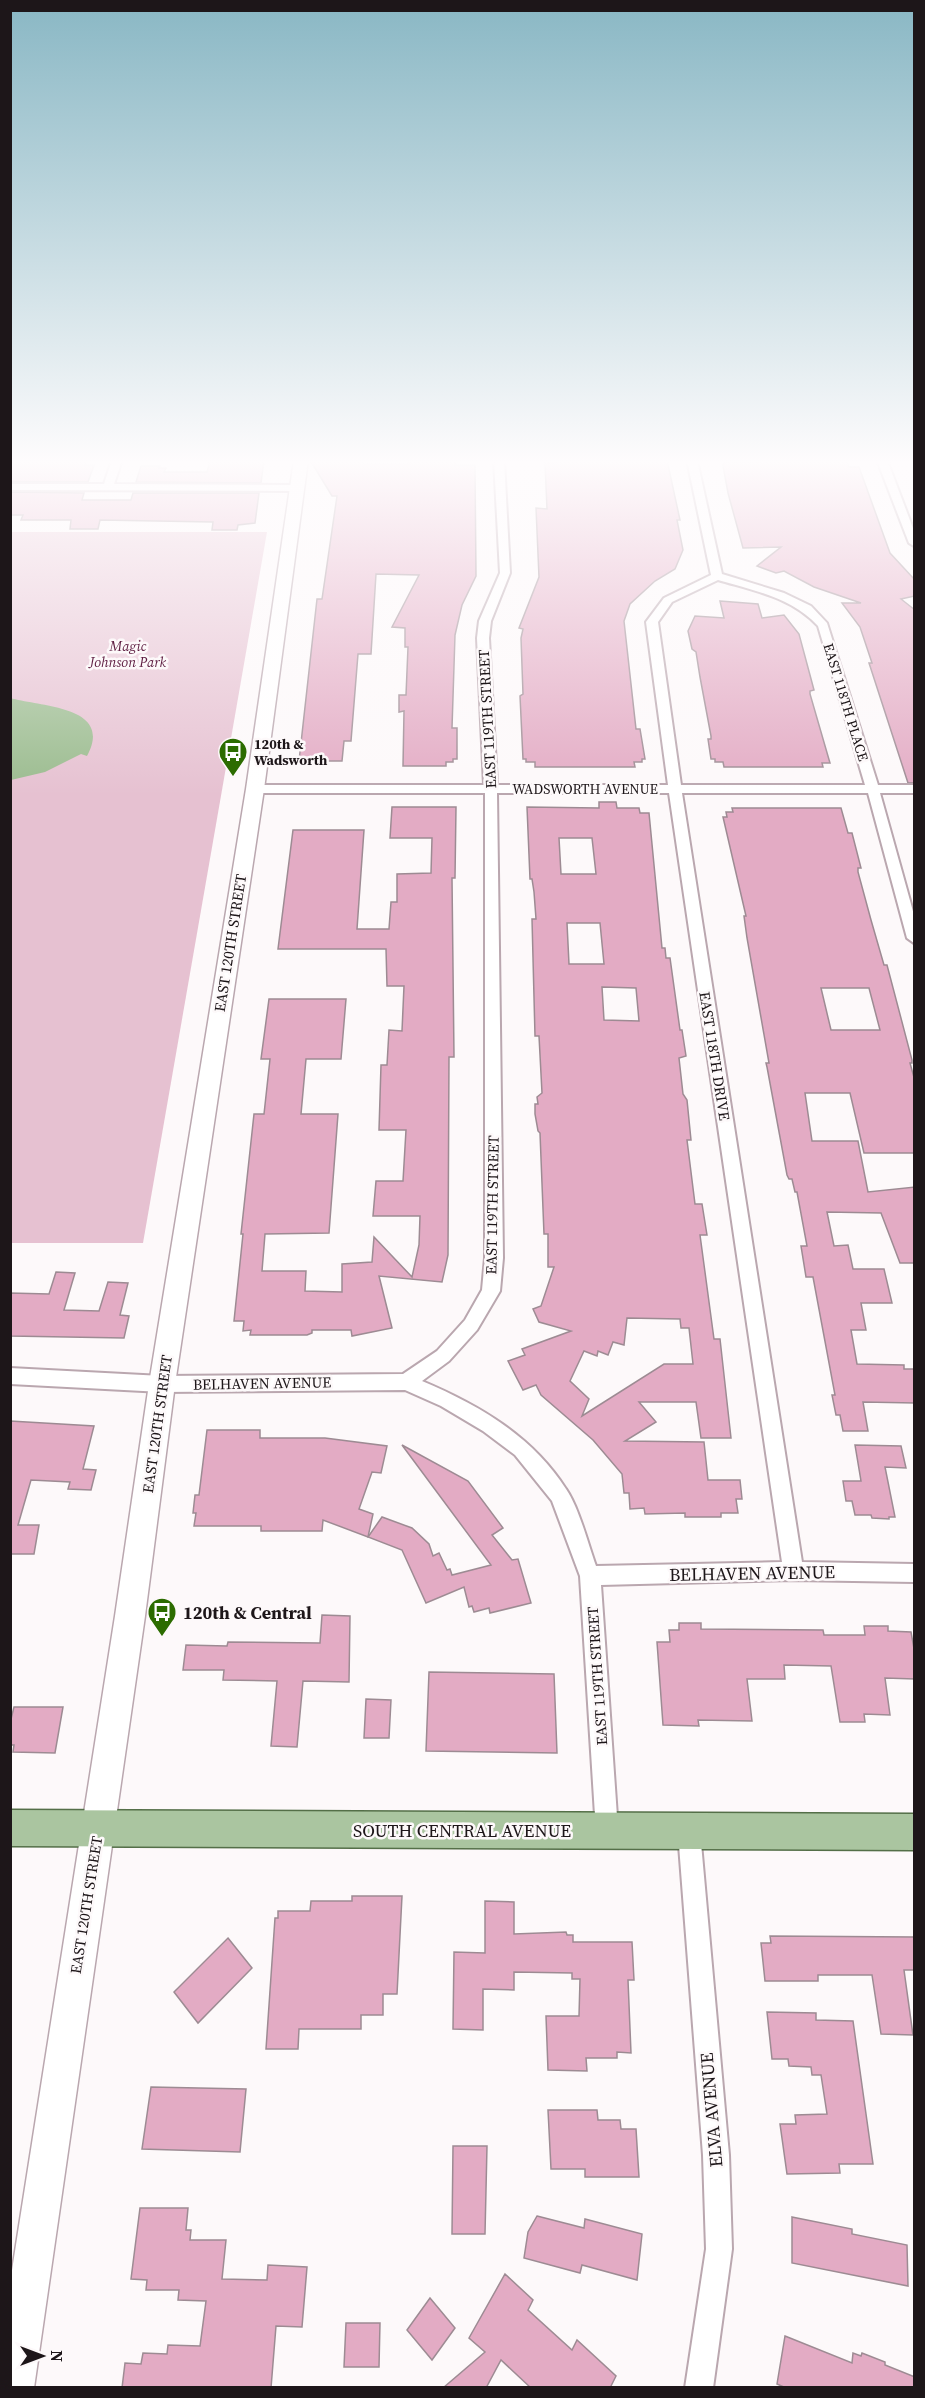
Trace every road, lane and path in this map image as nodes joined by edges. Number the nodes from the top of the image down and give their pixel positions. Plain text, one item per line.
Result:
1 (285, 572) edge
2 (505, 572) edge
3 (716, 572) edge
4 (717, 576) junction
5 (255, 789) junction
6 (491, 789) junction
7 (675, 789) junction
8 (873, 789) junction
9 (915, 789) edge
10 (915, 938) edge
11 (10, 1376) edge
12 (406, 1382) junction
13 (162, 1384) junction
14 (793, 1571) junction
15 (915, 1573) edge
16 (590, 1576) junction
17 (10, 1828) edge
18 (97, 1829) junction
19 (607, 1831) junction
20 (689, 1832) junction
21 (915, 1832) edge
22 (14, 2388) edge
23 (699, 2388) edge

1 - 5 street, EAST 120TH STREET
2 - 6 street, EAST 119TH STREET
3 - 4 street
4 - 7 street, EAST 118TH DRIVE
4 - 8 street, EAST 118TH PLACE
5 - 6 street, WADSWORTH AVENUE
5 - 13 street, EAST 120TH STREET
6 - 7 street, WADSWORTH AVENUE
6 - 12 street, EAST 119TH STREET
7 - 8 street, WADSWORTH AVENUE
7 - 14 street, EAST 118TH DRIVE
8 - 9 street, WADSWORTH AVENUE
8 - 10 street, EAST 118TH PLACE
11 - 13 street, BELHAVEN AVENUE
12 - 13 street, BELHAVEN AVENUE
12 - 16 street, EAST 119TH STREET
13 - 18 street, EAST 120TH STREET
14 - 15 street, BELHAVEN AVENUE
14 - 16 street, BELHAVEN AVENUE
16 - 19 street, EAST 119TH STREET
17 - 18 main road, SOUTH CENTRAL AVENUE
18 - 19 main road, SOUTH CENTRAL AVENUE
18 - 22 street, EAST 120TH STREET
19 - 20 main road, SOUTH CENTRAL AVENUE
20 - 21 main road, SOUTH CENTRAL AVENUE
20 - 23 street, ELVA AVENUE

